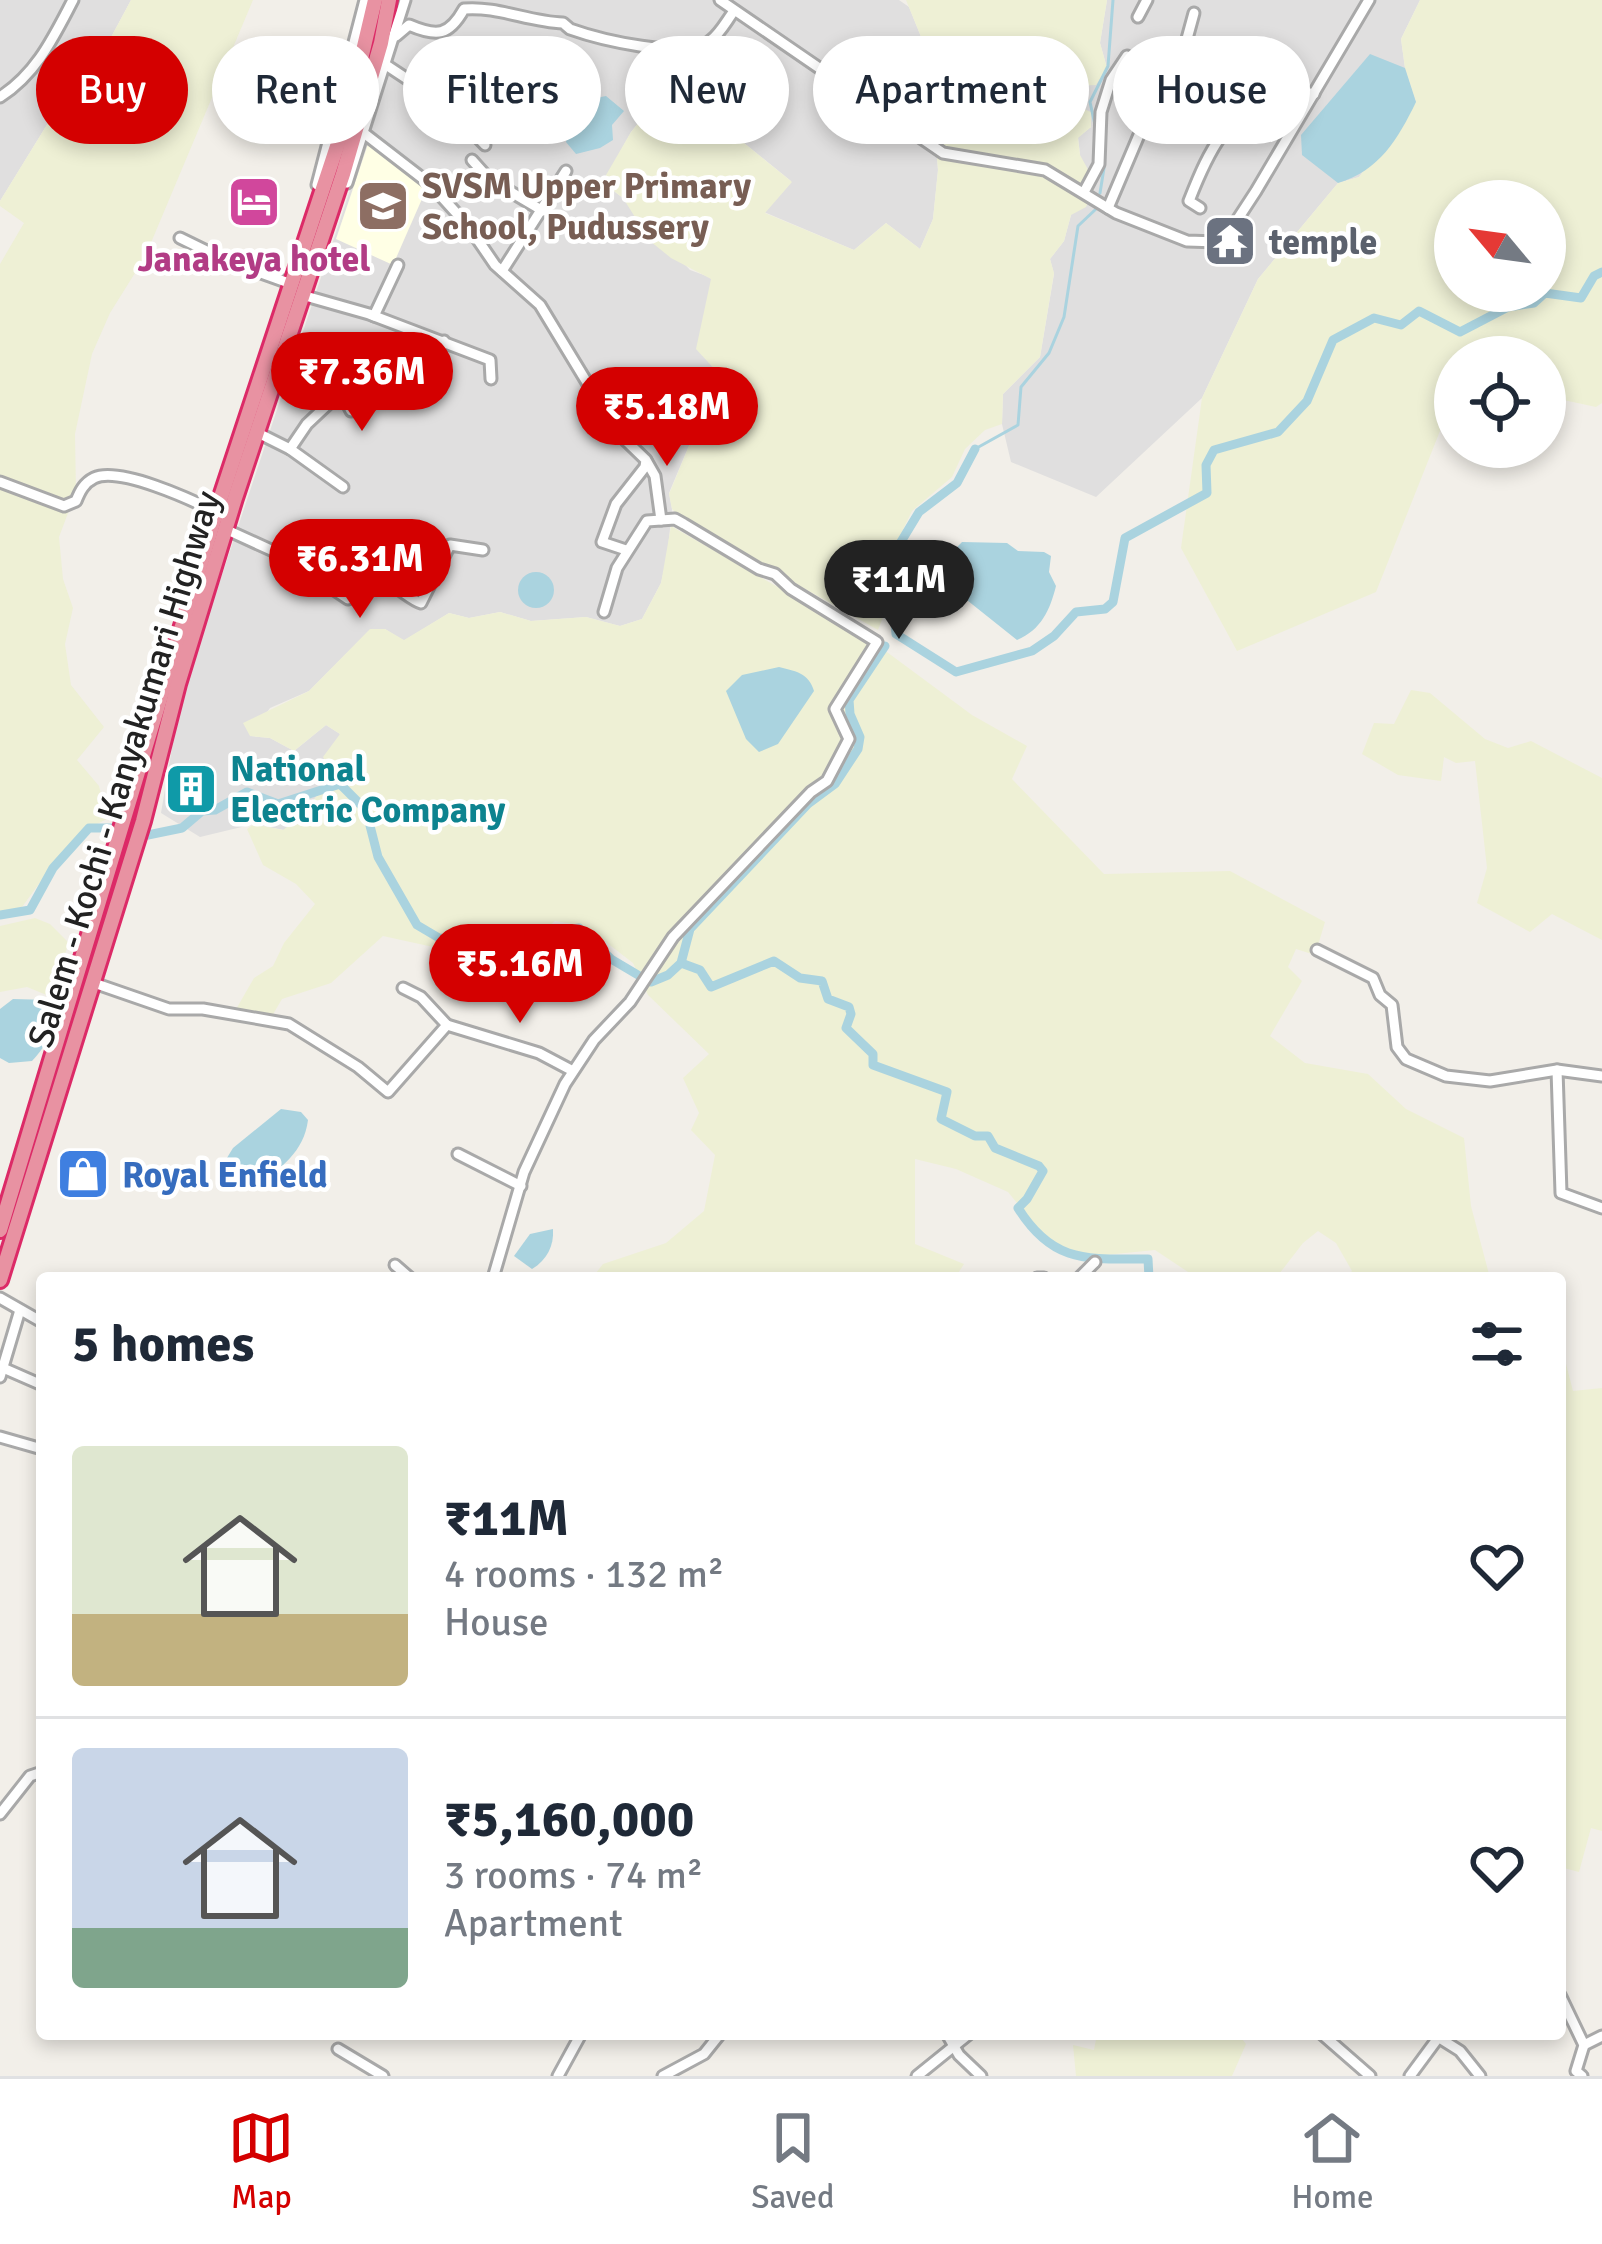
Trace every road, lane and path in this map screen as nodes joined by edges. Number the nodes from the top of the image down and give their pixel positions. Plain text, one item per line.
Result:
1 (73, 0) edge
2 (365, 0) edge
3 (375, 0) edge
4 (389, 0) edge
5 (405, 0) edge
6 (720, 0) edge
7 (1147, 0) edge
8 (1369, 0) edge
9 (734, 10) junction
10 (1194, 13) dead end
11 (1138, 17) dead end
12 (396, 36) junction
13 (386, 65) junction
14 (1113, 77) edge
15 (379, 87) edge
16 (1313, 94) junction
17 (0, 97) edge
18 (361, 144) edge
19 (377, 144) edge
20 (485, 145) dead end
21 (472, 160) dead end
22 (566, 171) dead end
23 (1084, 192) junction
24 (1108, 208) junction
25 (1200, 208) dead end
26 (543, 212) junction
27 (180, 238) dead end
28 (398, 265) dead end
29 (502, 271) junction
30 (286, 283) junction
31 (308, 297) junction
32 (374, 316) junction
33 (288, 332) junction
34 (445, 341) junction
35 (491, 379) dead end
36 (256, 432) junction
37 (290, 448) junction
38 (646, 460) junction
39 (0, 482) edge
40 (343, 487) dead end
41 (218, 506) junction
42 (661, 520) junction
43 (225, 529) junction
44 (483, 550) dead end
45 (626, 550) junction
46 (604, 613) dead end
47 (1317, 950) dead end
48 (91, 982) junction
49 (403, 988) dead end
50 (447, 1025) junction
51 (1557, 1070) junction
52 (573, 1071) junction
53 (1602, 1076) edge
54 (458, 1154) dead end
55 (521, 1186) junction
56 (1602, 1208) edge
57 (0, 1230) edge
58 (1095, 1262) dead end
59 (395, 1265) dead end
60 (403, 1272) edge
61 (495, 1272) edge
62 (1085, 1272) edge
63 (0, 1280) edge
64 (0, 1298) edge
65 (20, 1310) junction
66 (36, 1319) edge
67 (1, 1366) edge
68 (0, 1377) edge
69 (36, 1382) edge
70 (0, 1437) edge
71 (36, 1447) edge
72 (36, 1774) edge
73 (0, 1814) edge
74 (1566, 2008) edge
75 (1602, 2036) edge
76 (578, 2040) edge
77 (714, 2040) edge
78 (950, 2040) edge
79 (960, 2040) edge
80 (1329, 2040) edge
81 (1434, 2040) edge
82 (1442, 2040) edge
83 (953, 2045) junction
84 (1584, 2045) junction
85 (338, 2048) dead end
86 (698, 2057) junction
87 (1420, 2063) junction
88 (368, 2071) edge
89 (1577, 2074) edge
90 (382, 2076) edge
91 (558, 2076) edge
92 (663, 2076) edge
93 (694, 2076) edge
94 (917, 2076) edge
95 (981, 2076) edge
96 (1370, 2076) edge
97 (1410, 2076) edge
98 (1431, 2076) edge
99 (1480, 2076) edge

1 - 17 street
2 - 30 street
3 - 41 highway, Salem - Kochi - Kanyakumari Highway
4 - 33 highway, Salem - Kochi - Kanyakumari Highway
5 - 12 street
6 - 9 street
7 - 11 street
8 - 16 street
9 - 12 street
9 - 23 street
10 - 24 street
12 - 13 street
13 - 15 street
13 - 20 street
14 - 23 street
16 - 24 street
16 - 25 street
18 - 31 street
19 - 29 street
21 - 26 street
22 - 26 street
23 - 24 street
26 - 29 street
27 - 30 street
28 - 32 street
29 - 38 street
30 - 41 street
31 - 32 street
31 - 33 street
32 - 34 street
33 - 36 highway, Salem - Kochi - Kanyakumari Highway
34 - 35 street
34 - 37 street
36 - 37 street
36 - 43 highway, Salem - Kochi - Kanyakumari Highway
37 - 40 street
38 - 42 street
38 - 45 street
39 - 41 street
41 - 57 highway, Salem - Kochi - Kanyakumari Highway
42 - 45 street
42 - 52 street
43 - 44 street
43 - 48 highway, Salem - Kochi - Kanyakumari Highway
45 - 46 street
47 - 51 street
48 - 50 street
48 - 63 highway, Salem - Kochi - Kanyakumari Highway
49 - 50 street
50 - 52 street
51 - 53 street
51 - 56 street
52 - 55 street
54 - 55 street
55 - 61 street
58 - 62 street
59 - 60 street
64 - 65 street
65 - 66 street
65 - 67 street
67 - 68 street
67 - 69 street
70 - 71 street
72 - 73 street
74 - 84 street
75 - 84 street
76 - 91 street
77 - 86 street
78 - 83 street
79 - 83 street
80 - 96 street
81 - 87 street
82 - 99 street
83 - 94 street
83 - 95 street
84 - 89 street
85 - 88 street
86 - 92 street
86 - 93 street
87 - 97 street
87 - 98 street
88 - 90 street

